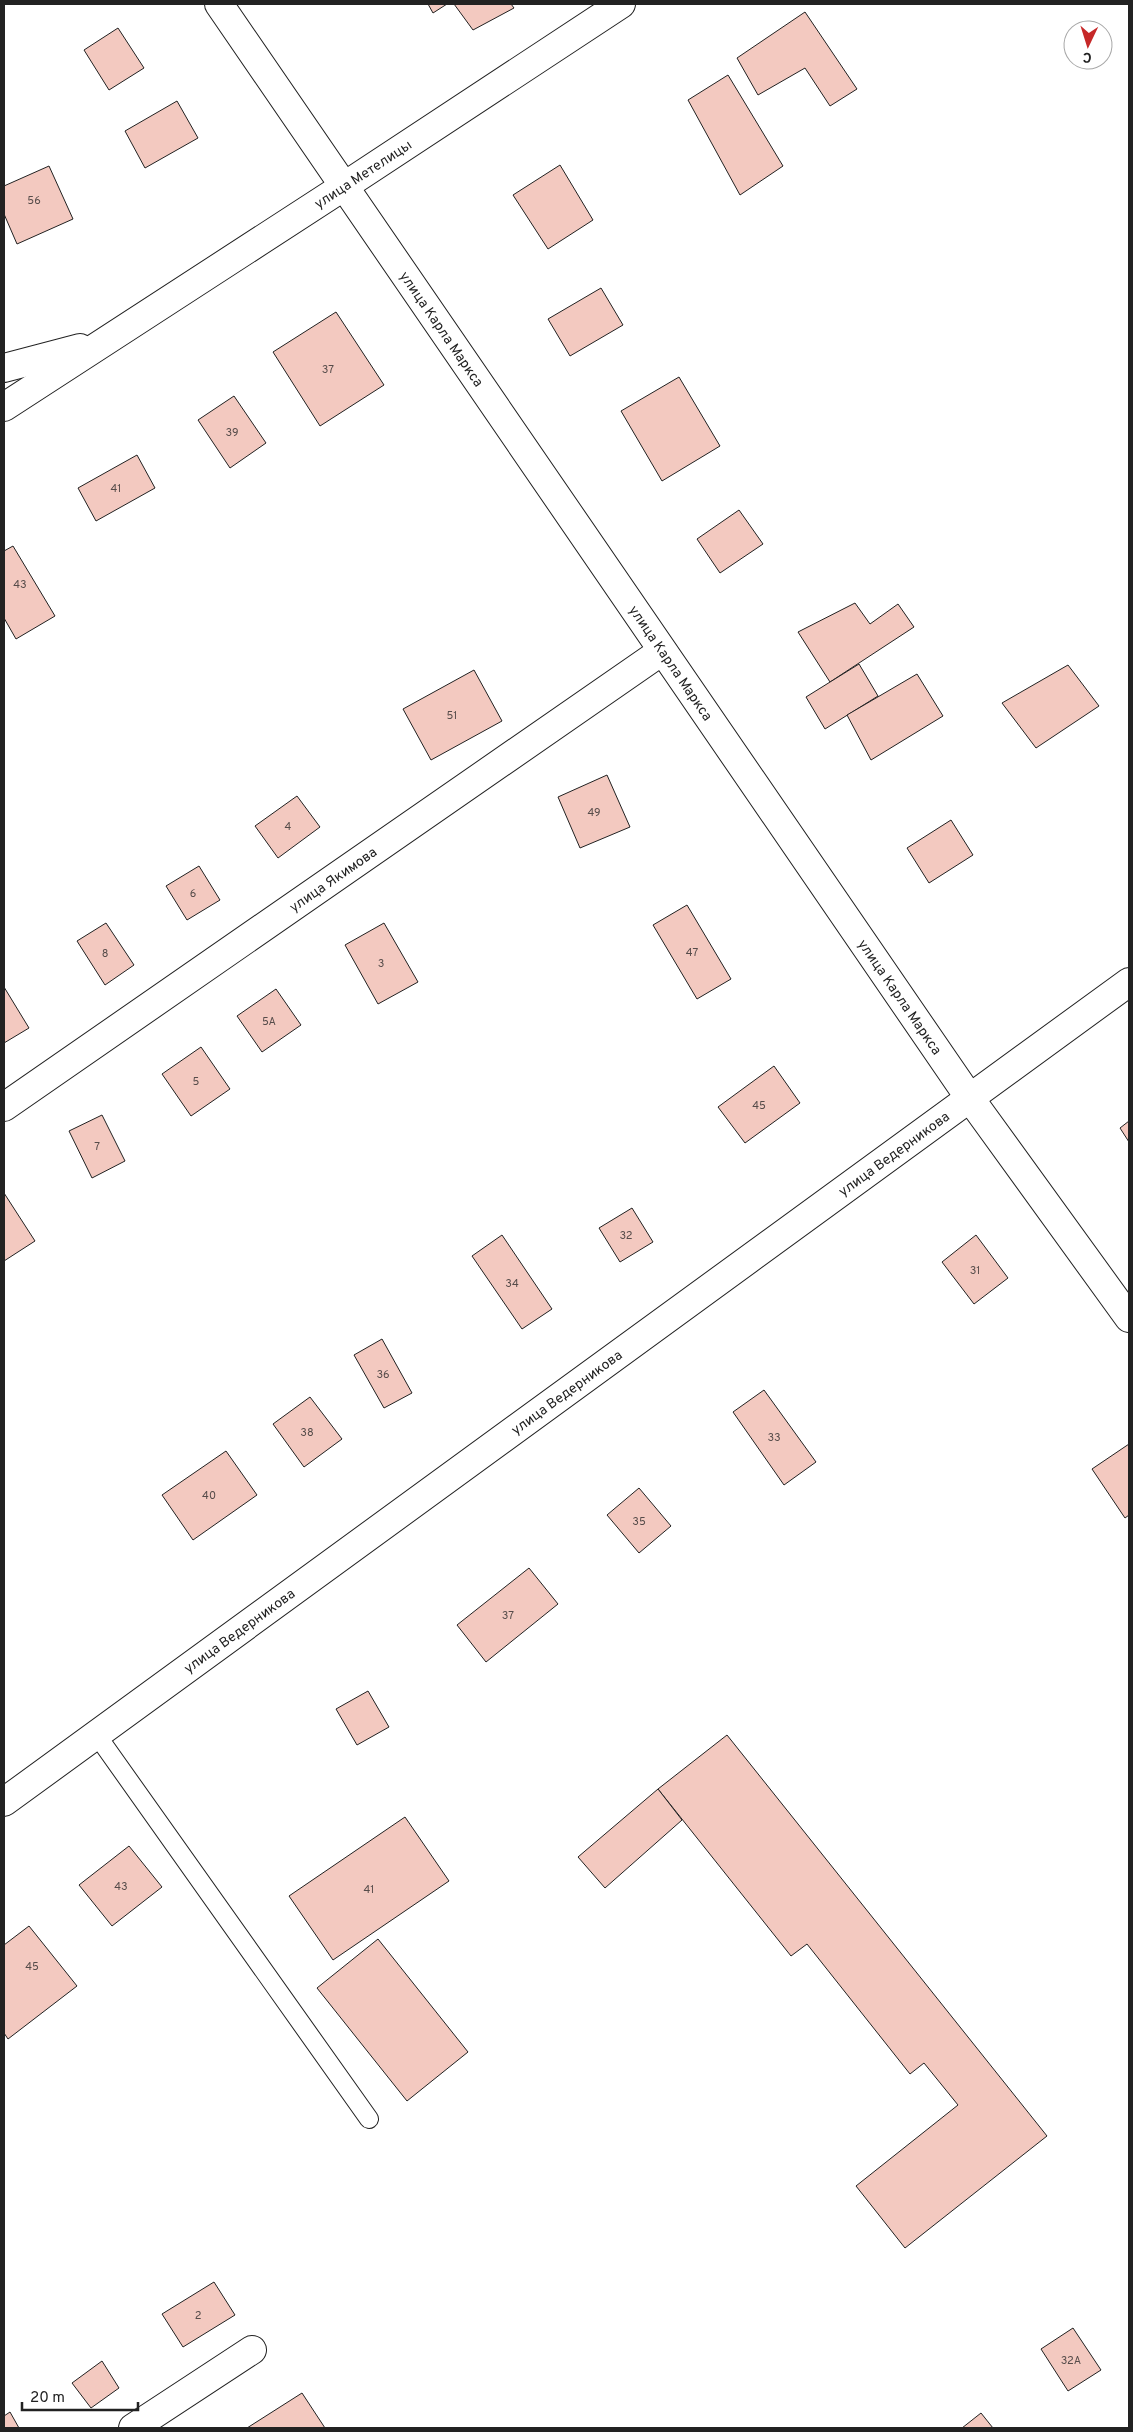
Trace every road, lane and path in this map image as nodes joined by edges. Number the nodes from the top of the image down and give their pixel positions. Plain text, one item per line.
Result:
1 (219, 4) edge
2 (621, 4) edge
3 (343, 187) junction
4 (103, 342) junction
5 (4, 368) edge
6 (4, 407) edge
7 (662, 651) junction
8 (1129, 982) edge
9 (969, 1097) junction
10 (4, 1107) edge
11 (1129, 1318) edge
12 (96, 1734) junction
13 (4, 1802) edge
14 (369, 2119) dead end
15 (252, 2350) dead end
16 (133, 2428) edge

1 - 3 main road, улица Карла Маркса
2 - 3 main road, улица Метелицы
3 - 4 main road, улица Метелицы
3 - 7 main road, улица Карла Маркса
4 - 5 main road, улица Метелицы
4 - 6 main road, улица Метелицы
7 - 9 main road, улица Карла Маркса
7 - 10 main road, улица Якимова
8 - 9 main road, улица Ведерникова
9 - 11 main road, улица Карла Маркса
9 - 12 main road, улица Ведерникова
12 - 13 main road, улица Ведерникова
12 - 14 lane
15 - 16 main road

